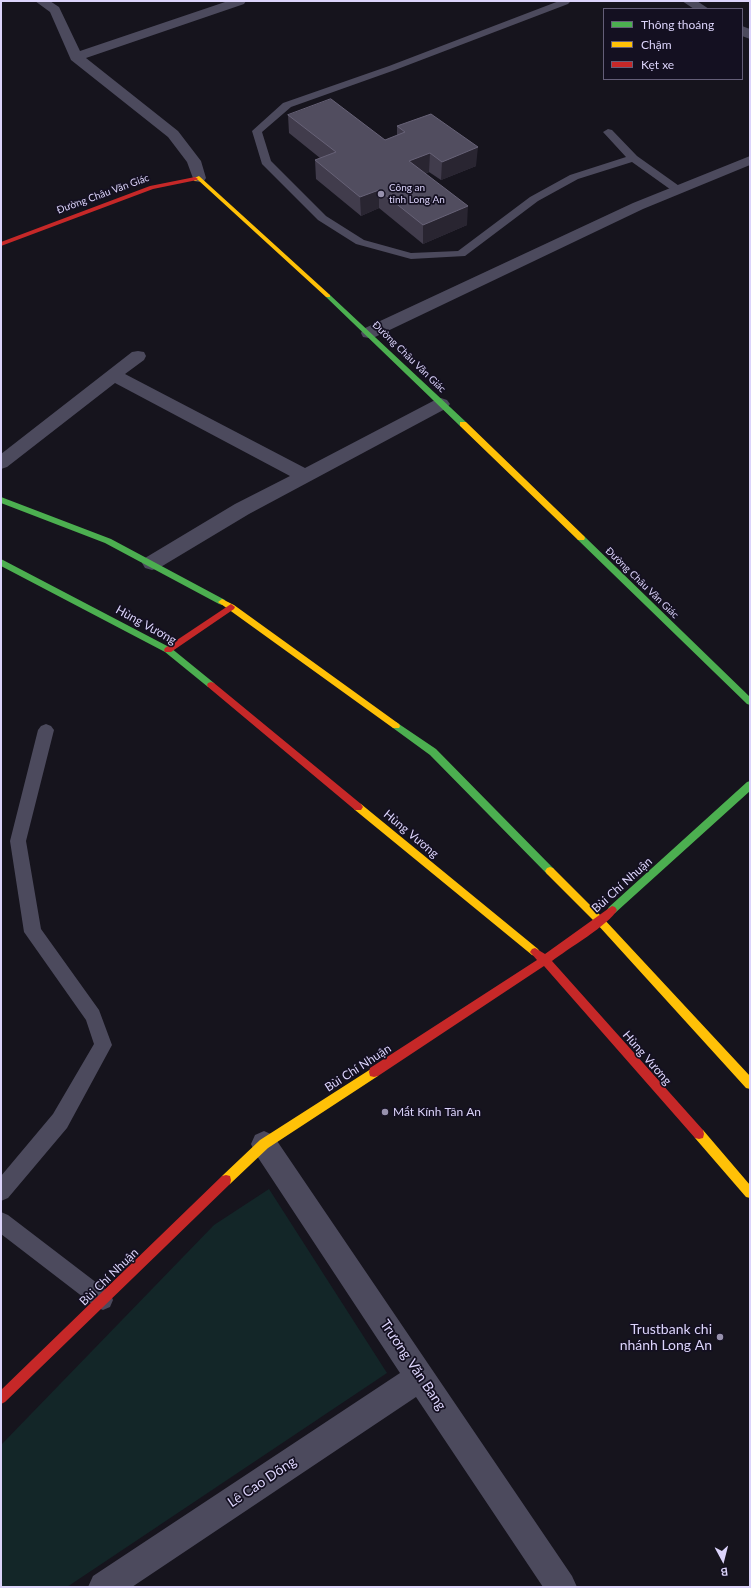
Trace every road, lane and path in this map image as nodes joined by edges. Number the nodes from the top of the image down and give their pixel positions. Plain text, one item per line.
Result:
1 (41, 1) edge
2 (240, 1) edge
3 (688, 1) edge
4 (565, 2) edge
5 (701, 8) edge
6 (76, 57) junction
7 (608, 132) dead end
8 (633, 158) junction
9 (750, 160) edge
10 (200, 178) junction
11 (678, 190) junction
12 (1, 244) edge
13 (369, 333) junction
14 (138, 356) dead end
15 (113, 375) junction
16 (441, 404) junction
17 (1, 463) edge
18 (305, 476) junction
19 (1, 500) edge
20 (1, 562) edge
21 (152, 563) junction
22 (231, 607) junction
23 (168, 650) junction
24 (750, 702) edge
25 (46, 730) dead end
26 (750, 785) edge
27 (600, 921) junction
28 (545, 960) junction
29 (750, 1084) edge
30 (264, 1144) junction
31 (1, 1191) edge
32 (750, 1193) edge
33 (1, 1222) edge
34 (102, 1300) junction
35 (420, 1377) junction
36 (1, 1398) edge
37 (104, 1587) edge
38 (561, 1587) edge

1 - 6 street
2 - 6 street
3 - 5 street
4 - 8 lane
6 - 10 street
7 - 8 lane
8 - 11 lane
9 - 11 street
10 - 12 street, Đường Châu Văn Giác
10 - 13 street, Đường Châu Văn Giác
11 - 13 street
13 - 16 street, Đường Châu Văn Giác
14 - 15 street
15 - 17 street
15 - 18 street
16 - 18 street
16 - 24 street, Đường Châu Văn Giác
18 - 21 street
19 - 21 street
20 - 23 street, Hùng Vương
21 - 22 street
22 - 23 street
22 - 27 street
23 - 28 street, Hùng Vương
25 - 31 lane
26 - 27 street, Bùi Chí Nhuận
27 - 28 street, Bùi Chí Nhuận
27 - 29 street
28 - 30 street, Bùi Chí Nhuận
28 - 32 street, Hùng Vương
30 - 34 street, Bùi Chí Nhuận
30 - 35 street, Trương Văn Bang
33 - 34 lane
34 - 36 street, Bùi Chí Nhuận
35 - 37 street, Lê Cao Dõng
35 - 38 street, Trương Văn Bang

